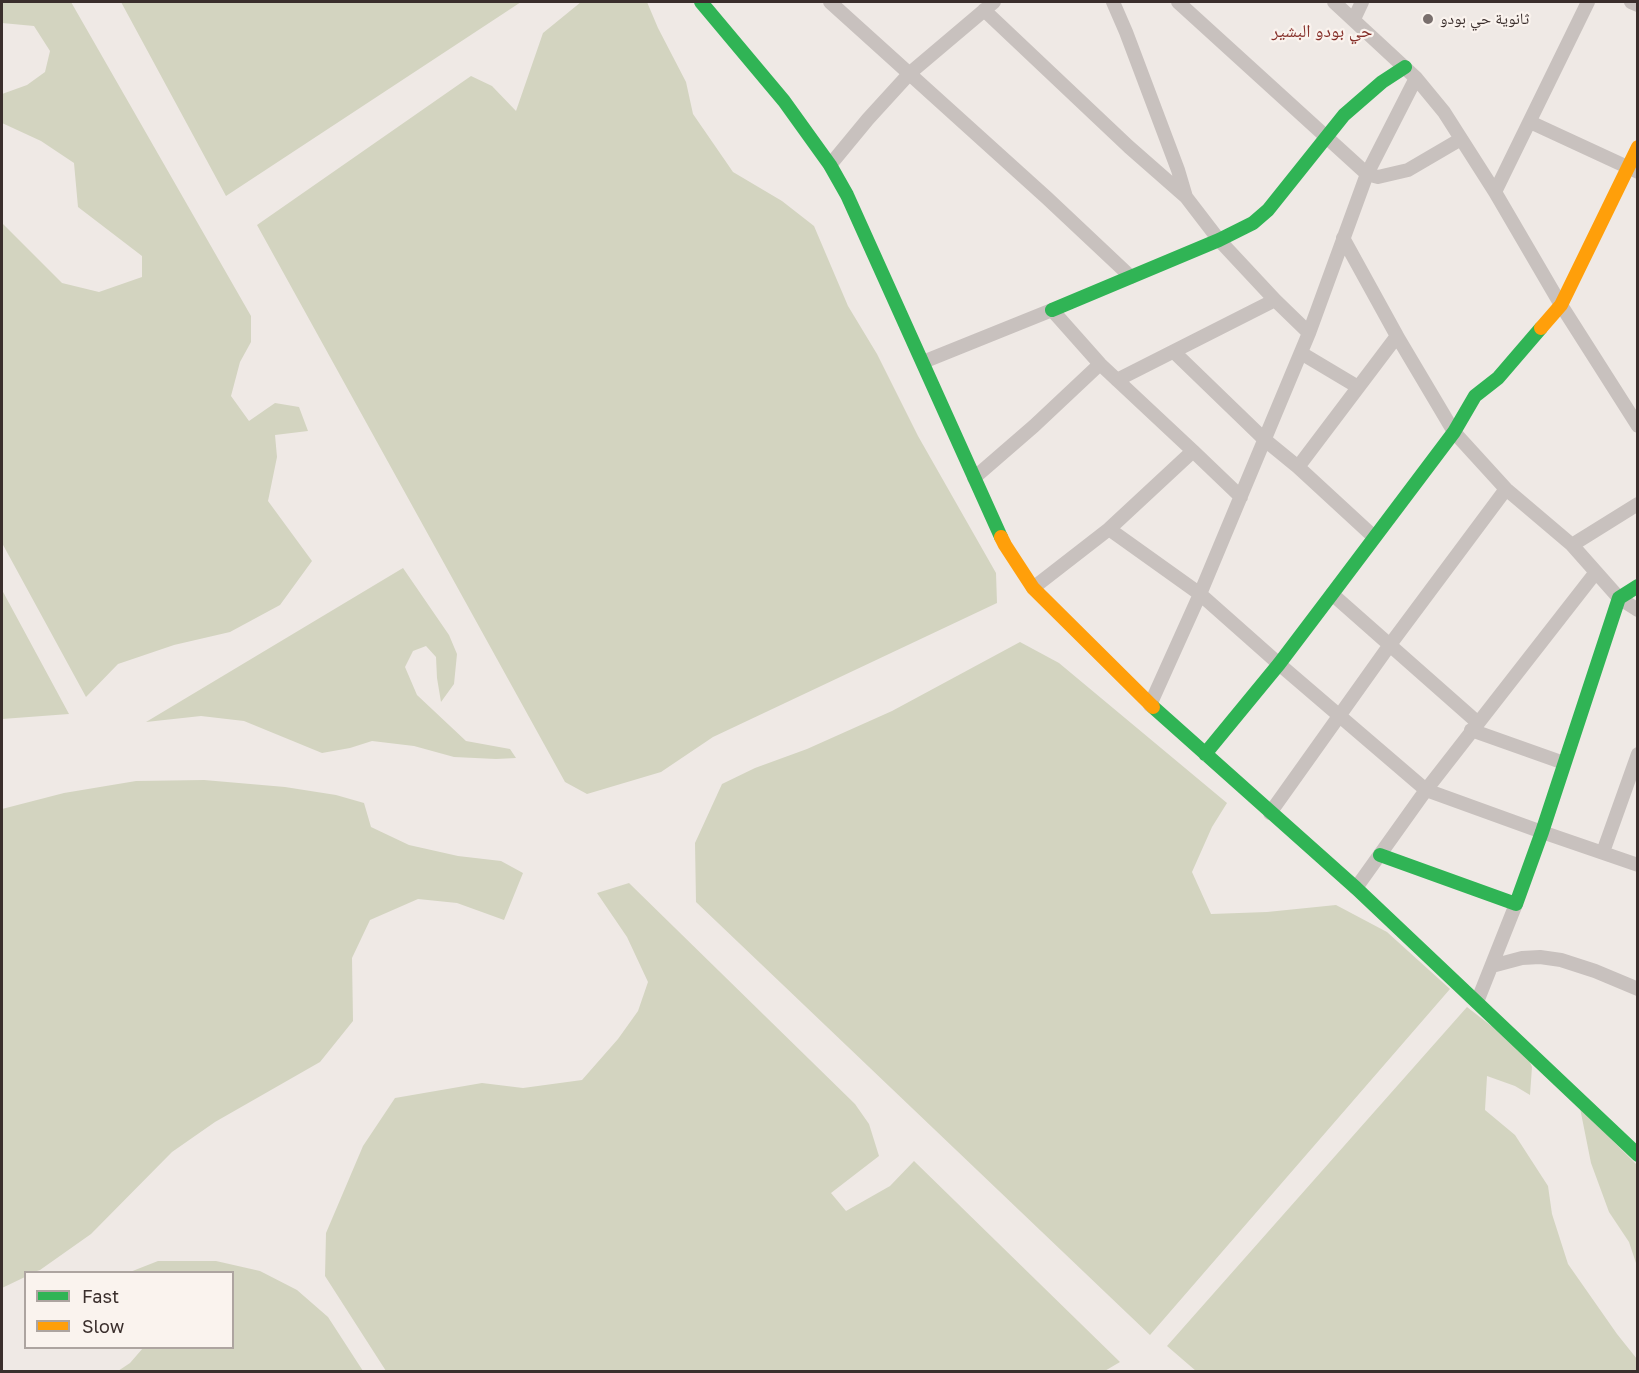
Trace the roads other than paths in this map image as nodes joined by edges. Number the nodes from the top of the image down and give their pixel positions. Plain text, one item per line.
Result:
1 (701, 2) edge
2 (830, 2) edge
3 (1113, 2) edge
4 (1178, 2) edge
5 (1334, 2) edge
6 (1362, 2) edge
7 (1588, 2) edge
8 (1631, 2) edge
9 (1638, 5) edge
10 (989, 6) edge
11 (1354, 19) junction
12 (1405, 68) junction
13 (910, 73) junction
14 (1416, 78) junction
15 (1530, 122) junction
16 (1326, 138) junction
17 (1461, 139) junction
18 (1638, 147) edge
19 (830, 165) junction
20 (1632, 169) edge
21 (1367, 174) junction
22 (1495, 192) junction
23 (1186, 197) junction
24 (1343, 238) junction
25 (1219, 240) junction
26 (1131, 277) junction
27 (1275, 300) junction
28 (1560, 305) junction
29 (1052, 310) junction
30 (1310, 333) junction
31 (1397, 336) junction
32 (1174, 352) junction
33 (1301, 353) junction
34 (923, 362) junction
35 (1100, 364) junction
36 (1117, 380) junction
37 (1358, 387) junction
38 (1636, 420) edge
39 (1454, 432) junction
40 (1265, 440) junction
41 (1193, 451) junction
42 (1298, 467) junction
43 (974, 478) junction
44 (1506, 489) junction
45 (1241, 497) junction
46 (1638, 504) edge
47 (1109, 529) junction
48 (1374, 537) junction
49 (1572, 545) junction
50 (1596, 572) junction
51 (1638, 586) edge
52 (1033, 588) junction
53 (1200, 594) junction
54 (1332, 594) junction
55 (1619, 598) junction
56 (1638, 610) edge
57 (1389, 646) junction
58 (1279, 664) junction
59 (1150, 705) junction
60 (1340, 716) junction
61 (1474, 726) junction
62 (1205, 754) junction
63 (1638, 754) edge
64 (1564, 763) junction
65 (1426, 789) junction
66 (1270, 813) junction
67 (1542, 832) junction
68 (1604, 852) junction
69 (1380, 855) junction
70 (1638, 865) edge
71 (1356, 888) junction
72 (1516, 904) junction
73 (1492, 966) junction
74 (1638, 989) edge
75 (1478, 1002) junction
76 (1638, 1155) edge

1 - 19 street
2 - 13 street
3 - 23 street
4 - 16 street
5 - 11 street
6 - 11 street
7 - 15 street
8 - 9 street
10 - 13 street
10 - 23 street
11 - 12 street
12 - 14 street
12 - 16 street
13 - 19 street
13 - 26 street
14 - 17 street
14 - 21 street
15 - 20 street
15 - 22 street
16 - 21 street
16 - 25 street
17 - 21 street
17 - 22 street
18 - 20 street
19 - 34 street
20 - 28 street
21 - 24 street
22 - 28 street
23 - 25 street
24 - 30 street
24 - 31 street
25 - 26 street
25 - 27 street
26 - 29 street
27 - 30 street
27 - 32 street
28 - 38 street
28 - 39 street
29 - 34 street
29 - 35 street
30 - 33 street
31 - 37 street
31 - 39 street
32 - 36 street
32 - 40 street
33 - 37 street
33 - 40 street
34 - 43 street
35 - 36 street
35 - 43 street
36 - 41 street
37 - 42 street
39 - 44 street
39 - 48 street
40 - 42 street
40 - 45 street
41 - 45 street
41 - 47 street
42 - 48 street
43 - 52 street
44 - 49 street
44 - 57 street
45 - 53 street
46 - 49 street
47 - 52 street
47 - 53 street
48 - 54 street
49 - 50 street
50 - 55 street
50 - 61 street
51 - 55 street
52 - 59 street
53 - 58 street
53 - 59 street
54 - 57 street
54 - 58 street
55 - 56 street
55 - 64 street
57 - 60 street
57 - 61 street
58 - 60 street
58 - 62 street
59 - 62 street
60 - 65 street
60 - 66 street
61 - 64 street
61 - 65 street
62 - 66 street
63 - 68 street
64 - 67 street
65 - 67 street
65 - 69 street
66 - 71 street
67 - 68 street
67 - 72 street
68 - 70 street
69 - 71 street
69 - 72 street
71 - 75 street
72 - 73 street
73 - 74 street
73 - 75 street
75 - 76 street

